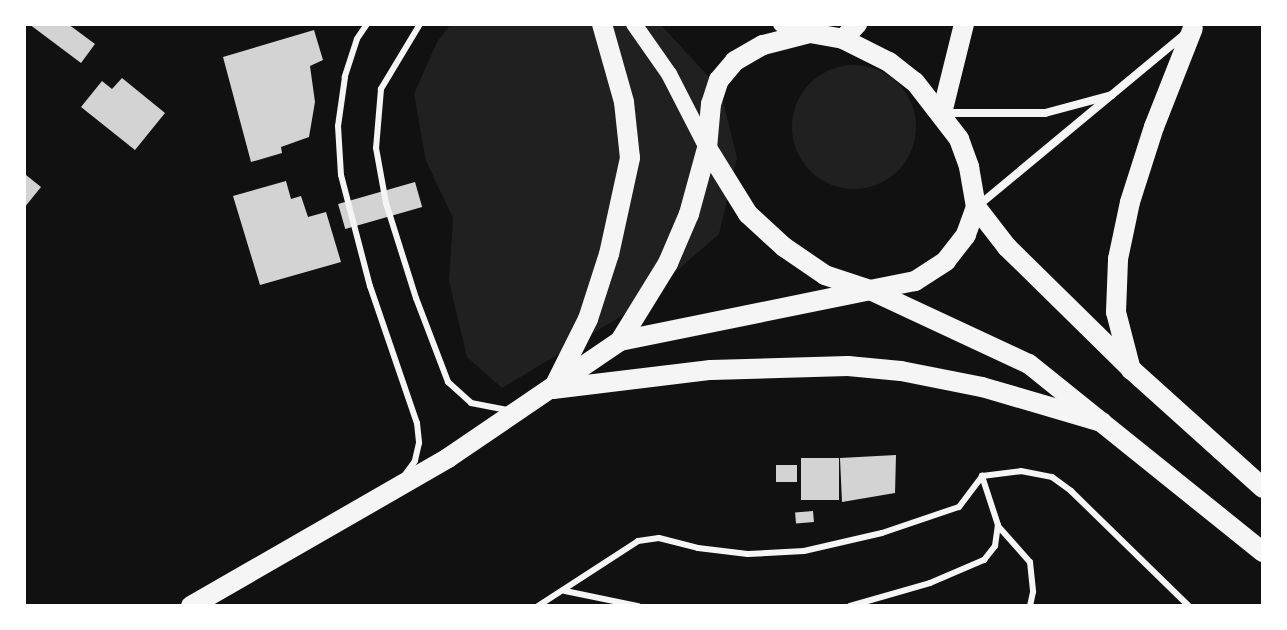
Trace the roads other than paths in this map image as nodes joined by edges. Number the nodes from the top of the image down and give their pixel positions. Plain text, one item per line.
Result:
1 (367, 24) edge
2 (420, 24) edge
3 (602, 24) edge
4 (634, 24) edge
5 (781, 24) edge
6 (964, 24) edge
7 (1195, 26) edge
8 (850, 31) edge
9 (810, 33) junction
10 (1116, 94) junction
11 (942, 113) junction
12 (707, 148) junction
13 (976, 207) junction
14 (870, 290) junction
15 (620, 341) junction
16 (1132, 370) junction
17 (553, 389) junction
18 (522, 411) junction
19 (1102, 422) junction
20 (982, 476) junction
21 (1263, 488) edge
22 (393, 490) junction
23 (998, 525) junction
24 (1263, 552) edge
25 (565, 591) junction
26 (191, 606) edge
27 (538, 606) edge
28 (638, 606) edge
29 (850, 606) edge
30 (1030, 606) edge
31 (1189, 606) edge

1 - 22 lane
2 - 18 lane
3 - 17 highway
4 - 12 main road
5 - 9 main road
6 - 11 highway
7 - 10 street
7 - 16 highway
8 - 9 highway
8 - 11 highway
9 - 12 highway
10 - 11 street
10 - 13 street
11 - 13 highway
12 - 14 highway
12 - 15 highway
13 - 14 highway
13 - 16 highway
14 - 15 highway
14 - 19 highway
15 - 17 highway
16 - 21 highway
17 - 18 highway
17 - 19 highway
18 - 22 highway
19 - 24 highway
20 - 23 lane
20 - 25 lane
20 - 31 lane
22 - 26 highway
23 - 29 lane
23 - 30 lane
25 - 27 lane
25 - 28 lane

